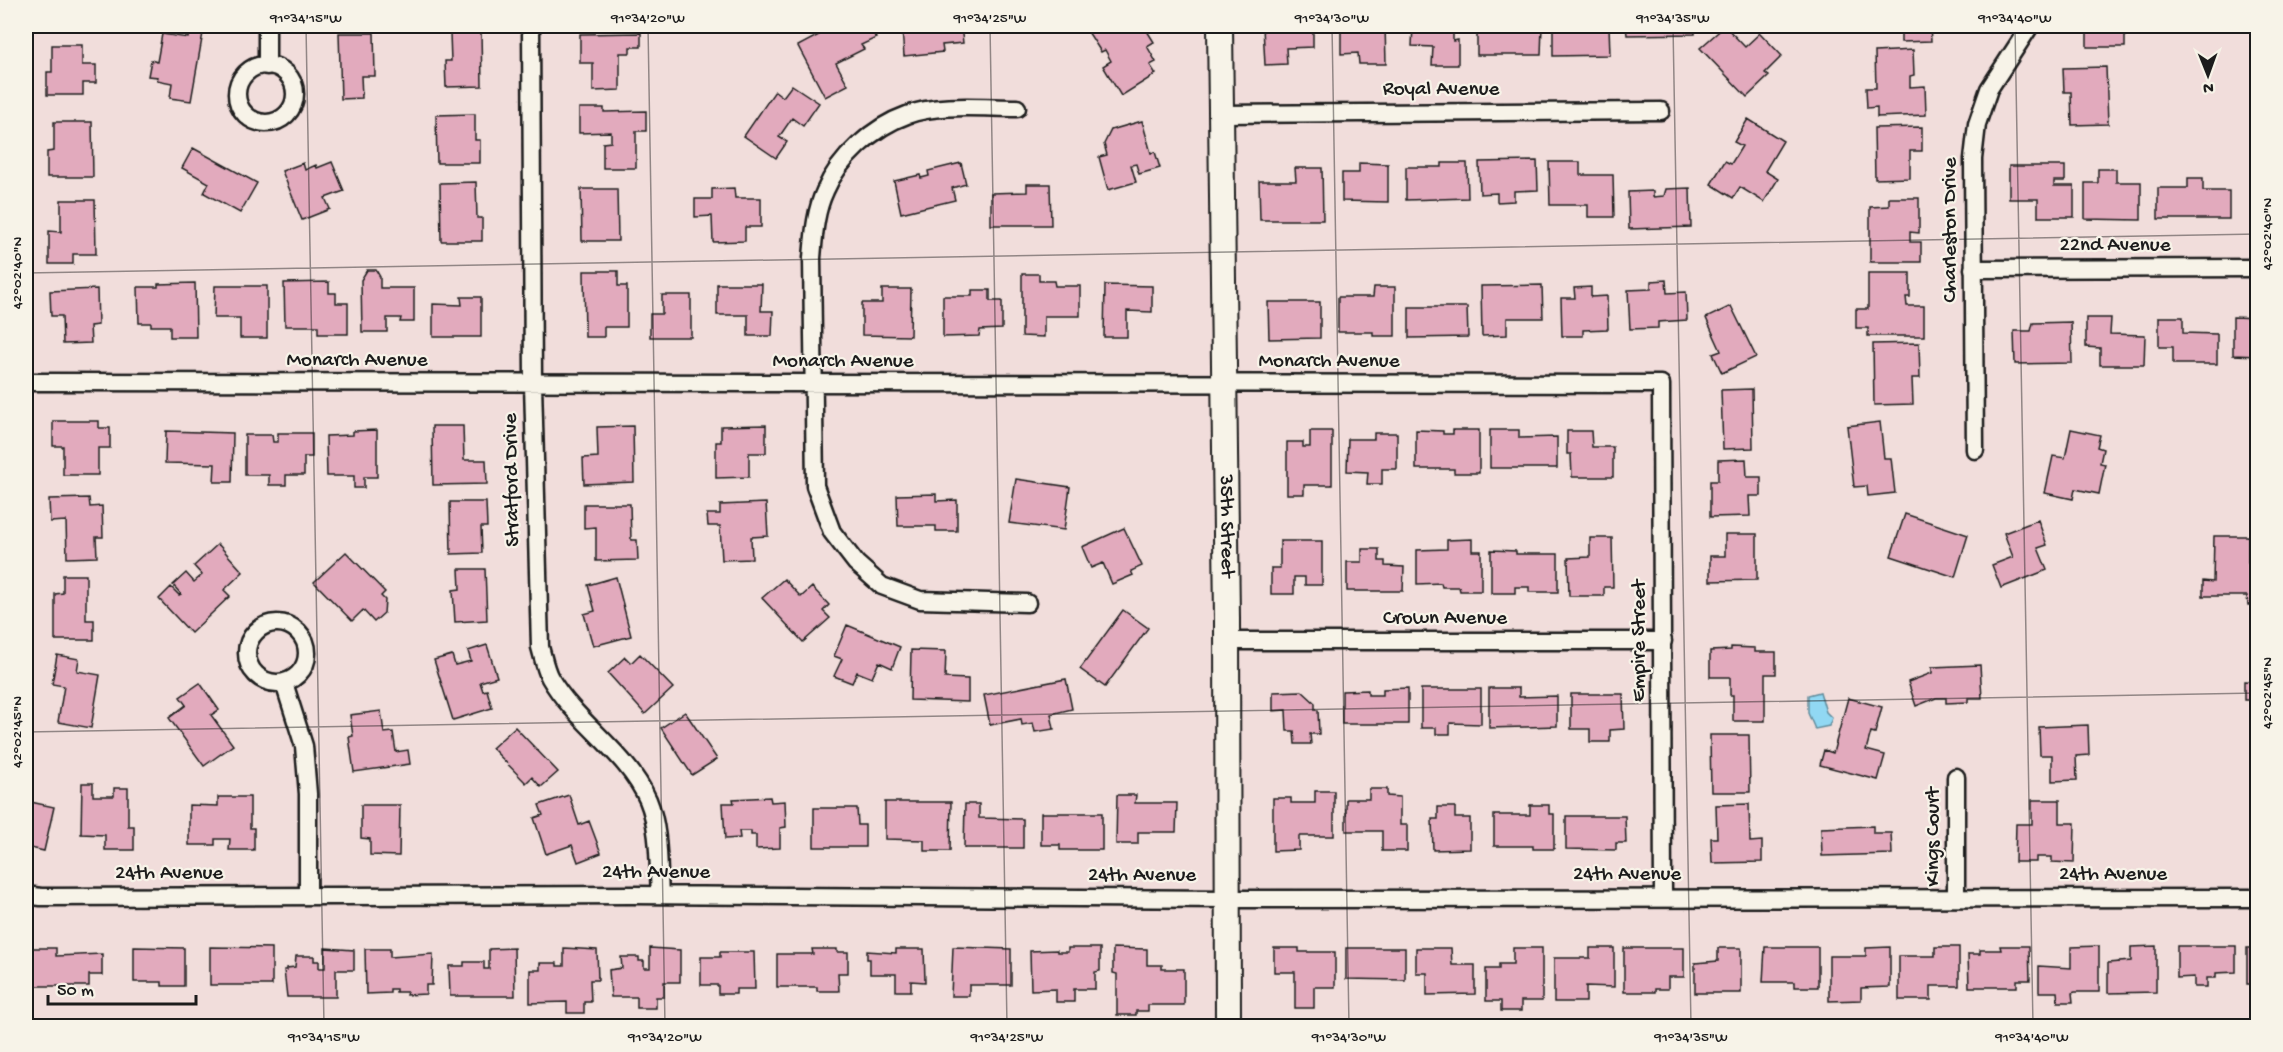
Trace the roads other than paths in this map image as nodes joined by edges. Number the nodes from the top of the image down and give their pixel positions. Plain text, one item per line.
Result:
1 (267, 26) edge
2 (531, 26) edge
3 (1220, 26) edge
4 (2030, 26) edge
5 (267, 66) dead end
6 (1017, 108) dead end
7 (1661, 111) dead end
8 (1221, 114) junction
9 (1973, 268) junction
10 (2258, 268) edge
11 (26, 382) edge
12 (533, 384) junction
13 (813, 384) junction
14 (1661, 384) joint
15 (1224, 385) junction
16 (1975, 450) dead end
17 (1027, 603) dead end
18 (1227, 641) junction
19 (1663, 641) junction
20 (284, 683) dead end
21 (1956, 777) dead end
22 (26, 895) edge
23 (660, 895) junction
24 (308, 896) junction
25 (1663, 897) junction
26 (2258, 897) edge
27 (1956, 898) junction
28 (1228, 899) junction
29 (1228, 1026) edge

1 - 5 street
2 - 12 street, Stratford Drive
3 - 8 street, 35th Street
4 - 9 street, Charleston Drive
6 - 13 street
7 - 8 street, Royal Avenue
8 - 15 street, 35th Street
9 - 10 street, 22nd Avenue
9 - 16 street, Charleston Drive
11 - 12 street, Monarch Avenue
12 - 13 street, Monarch Avenue
12 - 23 street, Stratford Drive
13 - 15 street, Monarch Avenue
13 - 17 street
14 - 15 street, Monarch Avenue
14 - 19 street, Empire Street
15 - 18 street, 35th Street
18 - 19 street, Crown Avenue
18 - 28 street, 35th Street
19 - 25 street, Empire Street
20 - 24 street
21 - 27 street, Kings Court
22 - 24 street, 24th Avenue
23 - 24 street, 24th Avenue
23 - 28 street, 24th Avenue
25 - 27 street, 24th Avenue
25 - 28 street, 24th Avenue
26 - 27 street, 24th Avenue
28 - 29 street, 35th Street

